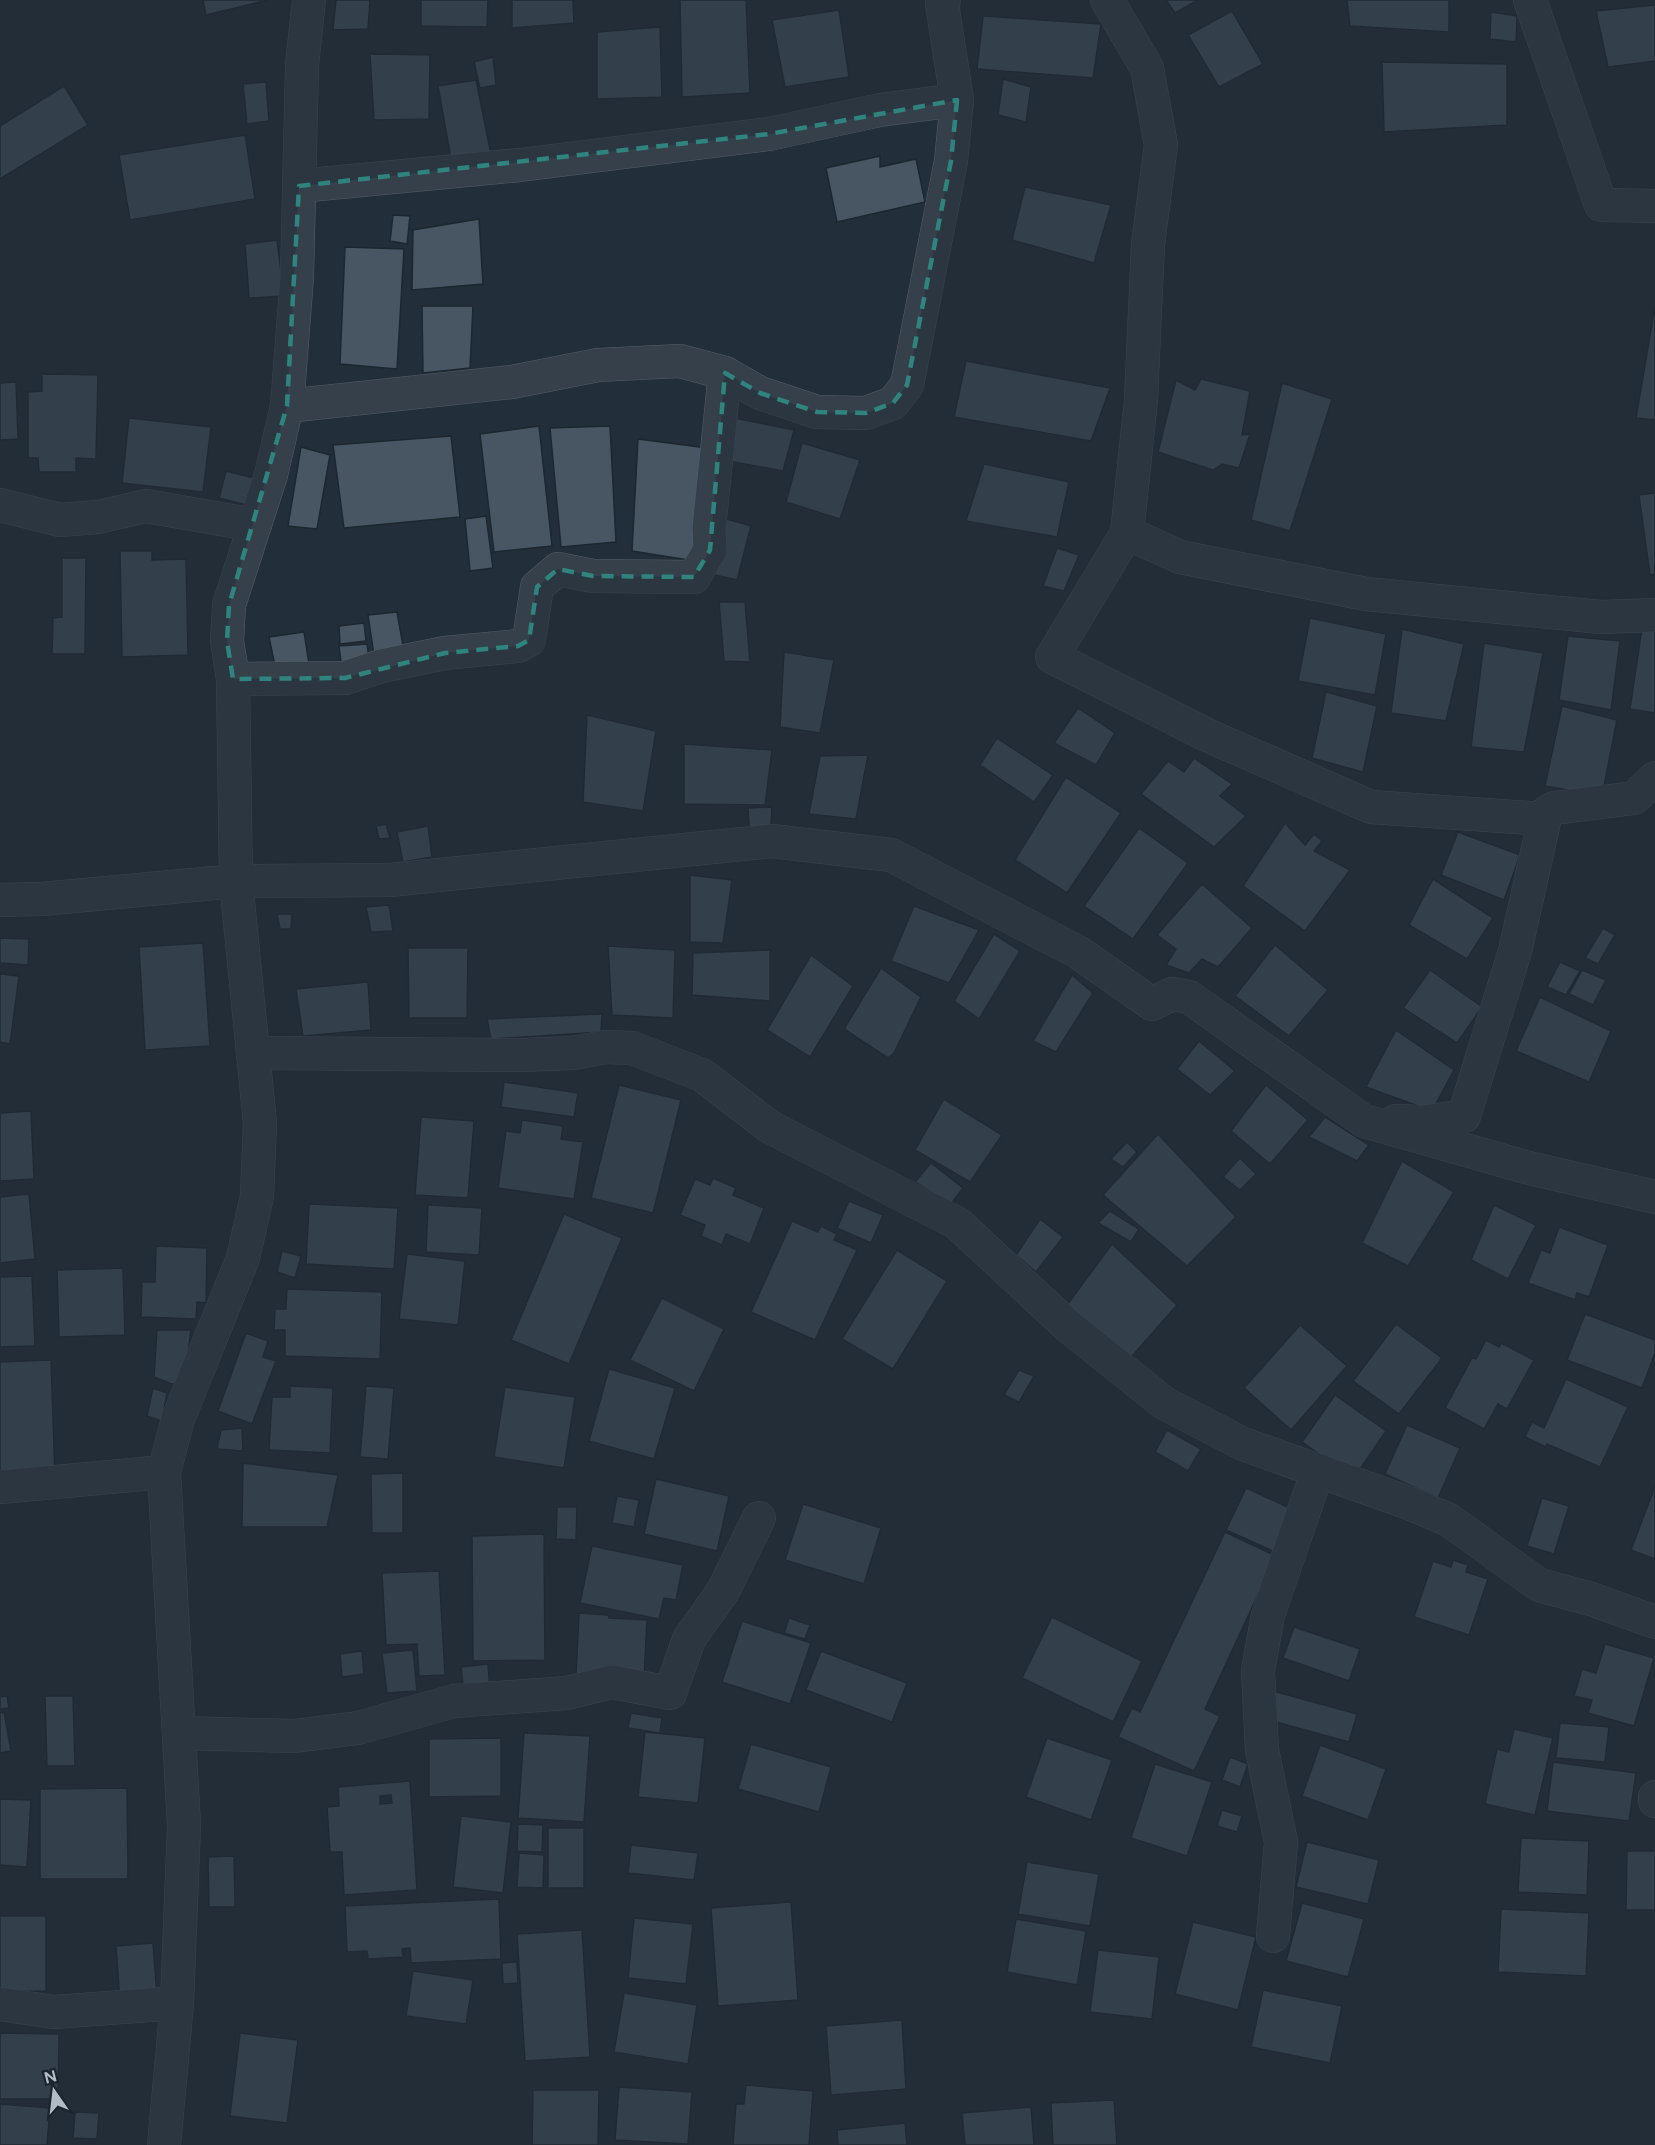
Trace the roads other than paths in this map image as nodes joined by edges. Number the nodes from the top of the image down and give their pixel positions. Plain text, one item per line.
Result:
1 (309, 0) edge
2 (944, 0) edge
3 (1107, 0) edge
4 (1530, 0) edge
5 (957, 100) junction
6 (299, 186) junction
7 (1655, 206) edge
8 (725, 373) junction
9 (287, 406) junction
10 (0, 504) edge
11 (255, 525) junction
12 (1127, 533) junction
13 (1655, 615) edge
14 (233, 679) junction
15 (1648, 791) edge
16 (1544, 819) junction
17 (236, 881) junction
18 (0, 900) edge
19 (253, 1053) junction
20 (1364, 1120) junction
21 (1655, 1197) edge
22 (1318, 1470) junction
23 (164, 1472) junction
24 (0, 1487) edge
25 (759, 1518) dead end
26 (1655, 1622) edge
27 (179, 1733) junction
28 (1655, 1797) edge
29 (1655, 1801) edge
30 (1273, 1936) dead end
31 (177, 2003) junction
32 (0, 2004) edge
33 (164, 2145) edge

1 - 6 street
2 - 5 street
3 - 12 street
4 - 7 street
5 - 6 street
5 - 8 street
6 - 9 street
8 - 9 street
8 - 14 street
9 - 11 street
10 - 11 street
11 - 14 street
12 - 13 street
12 - 16 street
14 - 17 street
15 - 16 street
16 - 20 street
17 - 18 street
17 - 19 street
17 - 20 street
19 - 22 street
19 - 23 street
20 - 21 street
22 - 26 street
22 - 30 street
23 - 24 street
23 - 27 street
25 - 27 street
27 - 31 street
28 - 29 street
31 - 32 street
31 - 33 street

